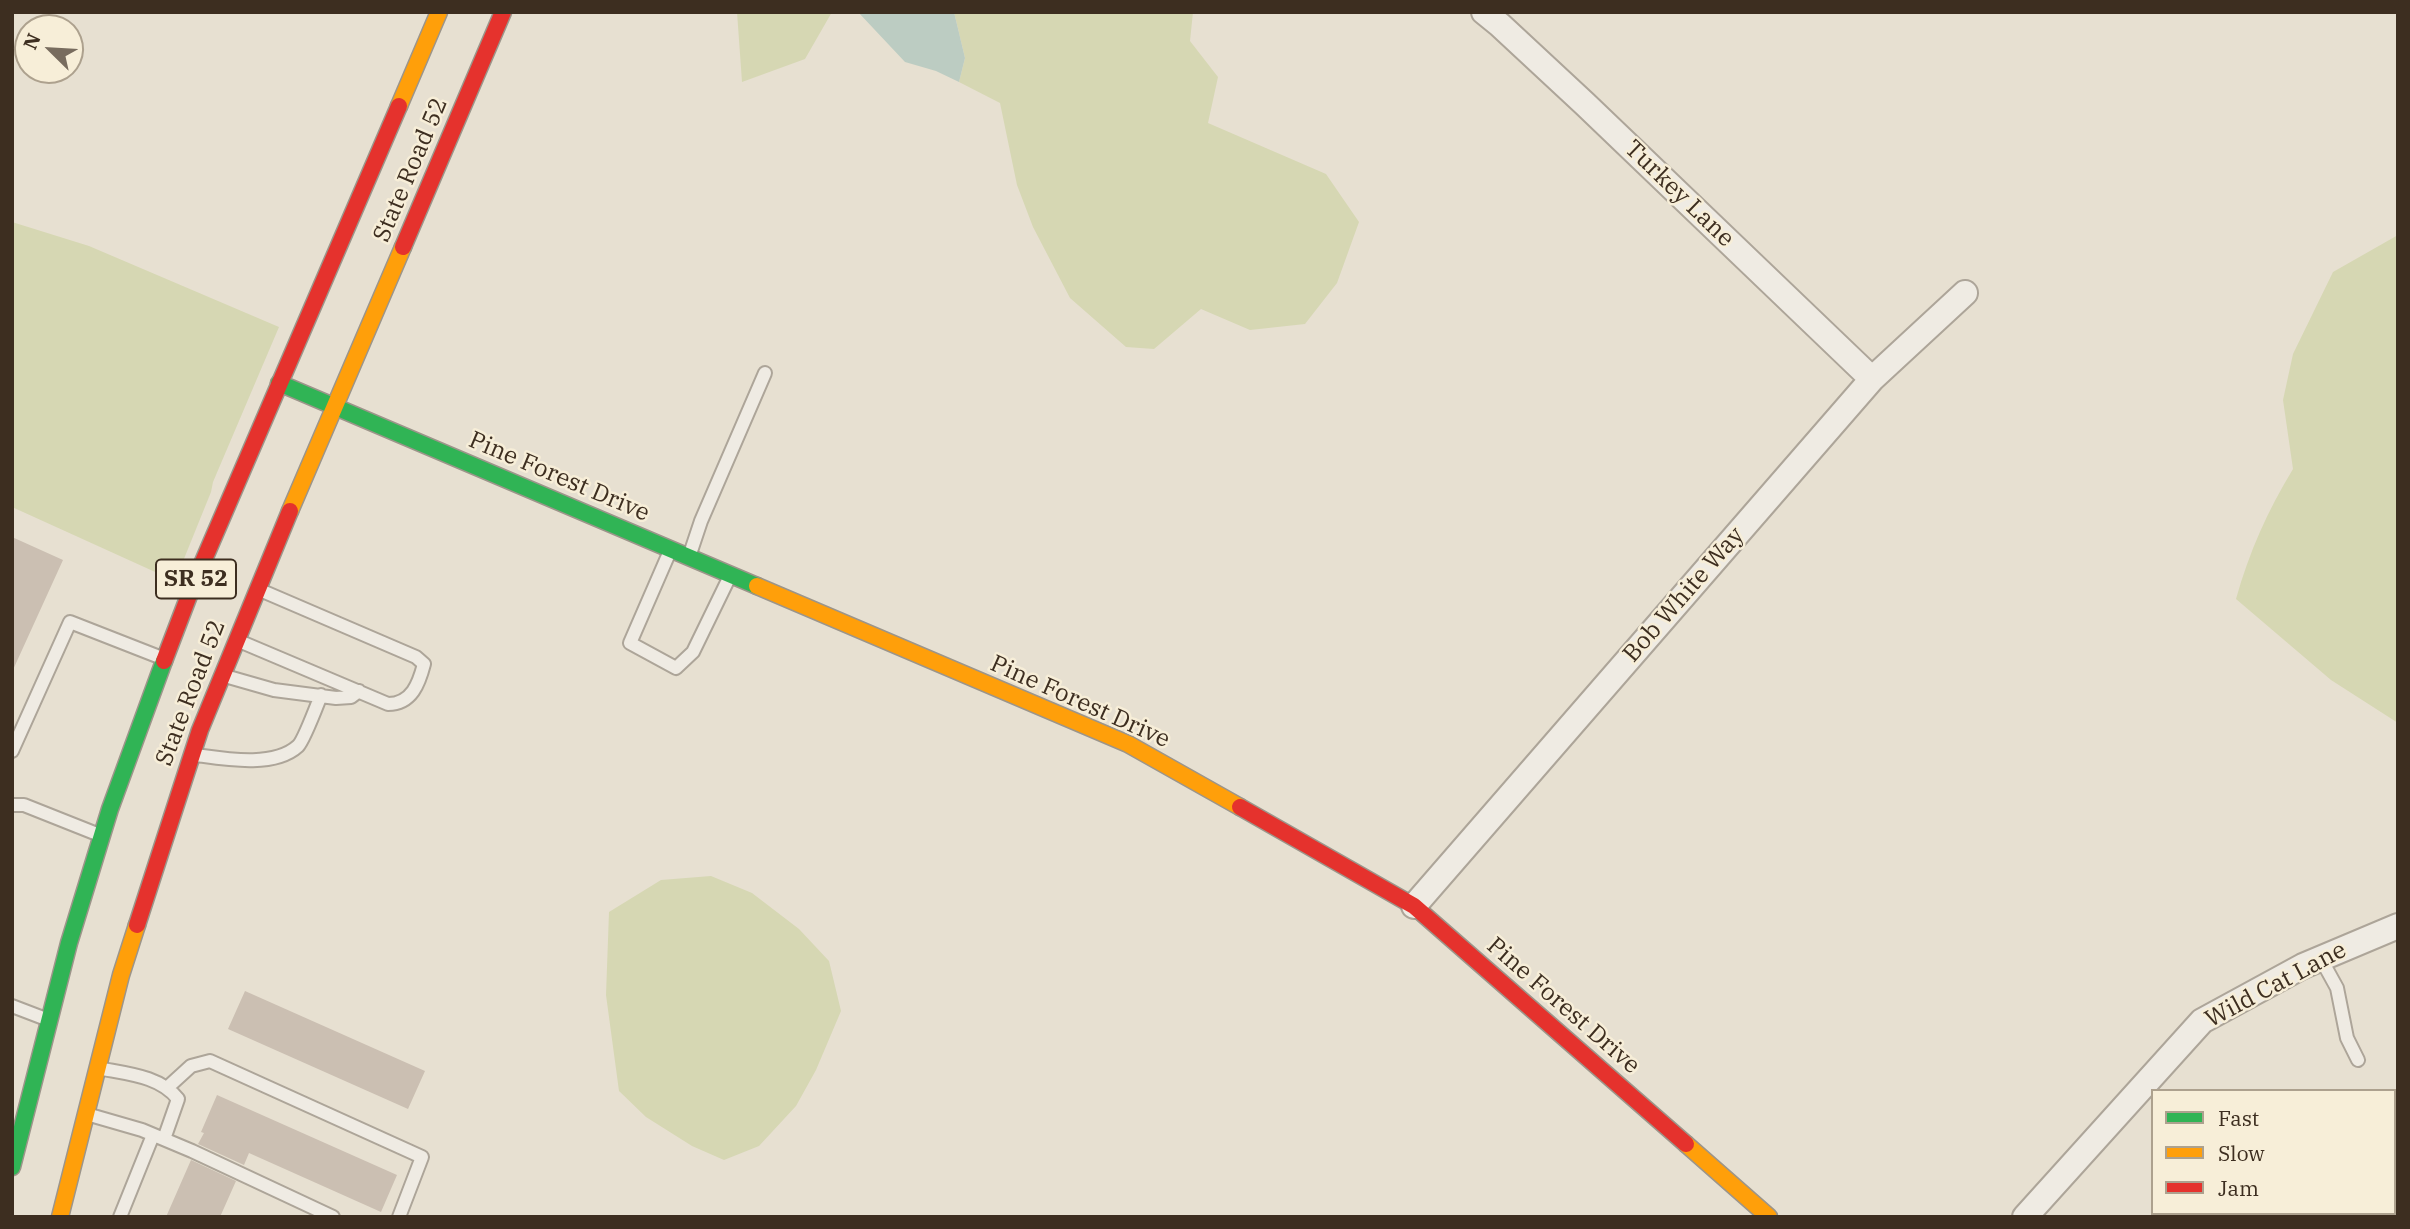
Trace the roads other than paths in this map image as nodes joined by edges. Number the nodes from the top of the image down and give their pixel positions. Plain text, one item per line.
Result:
1 (439, 12) edge
2 (503, 12) edge
3 (1484, 12) edge
4 (1965, 293) dead end
5 (765, 373) dead end
6 (1871, 379) junction
7 (279, 383) junction
8 (335, 406) junction
9 (671, 549) junction
10 (689, 557) junction
11 (731, 575) junction
12 (257, 588) junction
13 (236, 639) junction
14 (165, 659) junction
15 (222, 675) junction
16 (359, 691) junction
17 (321, 695) junction
18 (12, 751) edge
19 (192, 754) junction
20 (12, 805) edge
21 (102, 835) junction
22 (1413, 906) junction
23 (2398, 926) edge
24 (2320, 958) junction
25 (12, 1006) edge
26 (49, 1020) junction
27 (2357, 1060) dead end
28 (97, 1068) junction
29 (168, 1087) junction
30 (20, 1108) edge
31 (86, 1114) junction
32 (158, 1137) junction
33 (12, 1167) edge
34 (61, 1217) edge
35 (120, 1217) edge
36 (333, 1217) edge
37 (399, 1217) edge
38 (1769, 1217) edge
39 (2025, 1217) edge

1 - 7 main road, State Road 52 / SR 52
2 - 8 main road, State Road 52 / SR 52
3 - 6 street, Turkey Lane
4 - 6 street, Bob White Way
5 - 10 lane
6 - 22 street, Bob White Way
7 - 8 main road, Pine Forest Drive
7 - 14 main road, State Road 52 / SR 52
8 - 9 main road, Pine Forest Drive
8 - 12 main road, State Road 52 / SR 52
9 - 10 main road, Pine Forest Drive
9 - 11 lane
10 - 11 main road, Pine Forest Drive
11 - 22 main road, Pine Forest Drive
12 - 13 main road, State Road 52 / SR 52
12 - 16 lane
13 - 15 main road, State Road 52 / SR 52
13 - 16 lane
14 - 18 lane
14 - 21 main road, State Road 52 / SR 52
15 - 17 lane
15 - 19 main road, State Road 52 / SR 52
16 - 17 lane
17 - 19 lane
19 - 28 main road, State Road 52 / SR 52
20 - 21 lane
21 - 26 main road, State Road 52 / SR 52
22 - 38 main road, Pine Forest Drive
23 - 24 street, Wild Cat Lane
24 - 27 lane
24 - 39 street, Wild Cat Lane
25 - 26 lane
26 - 30 main road, State Road 52 / SR 52
28 - 29 lane
28 - 31 main road, State Road 52 / SR 52
29 - 32 lane
29 - 37 lane
30 - 33 main road, State Road 52 / SR 52
31 - 32 lane
31 - 34 main road, State Road 52 / SR 52
32 - 35 lane
32 - 36 lane

